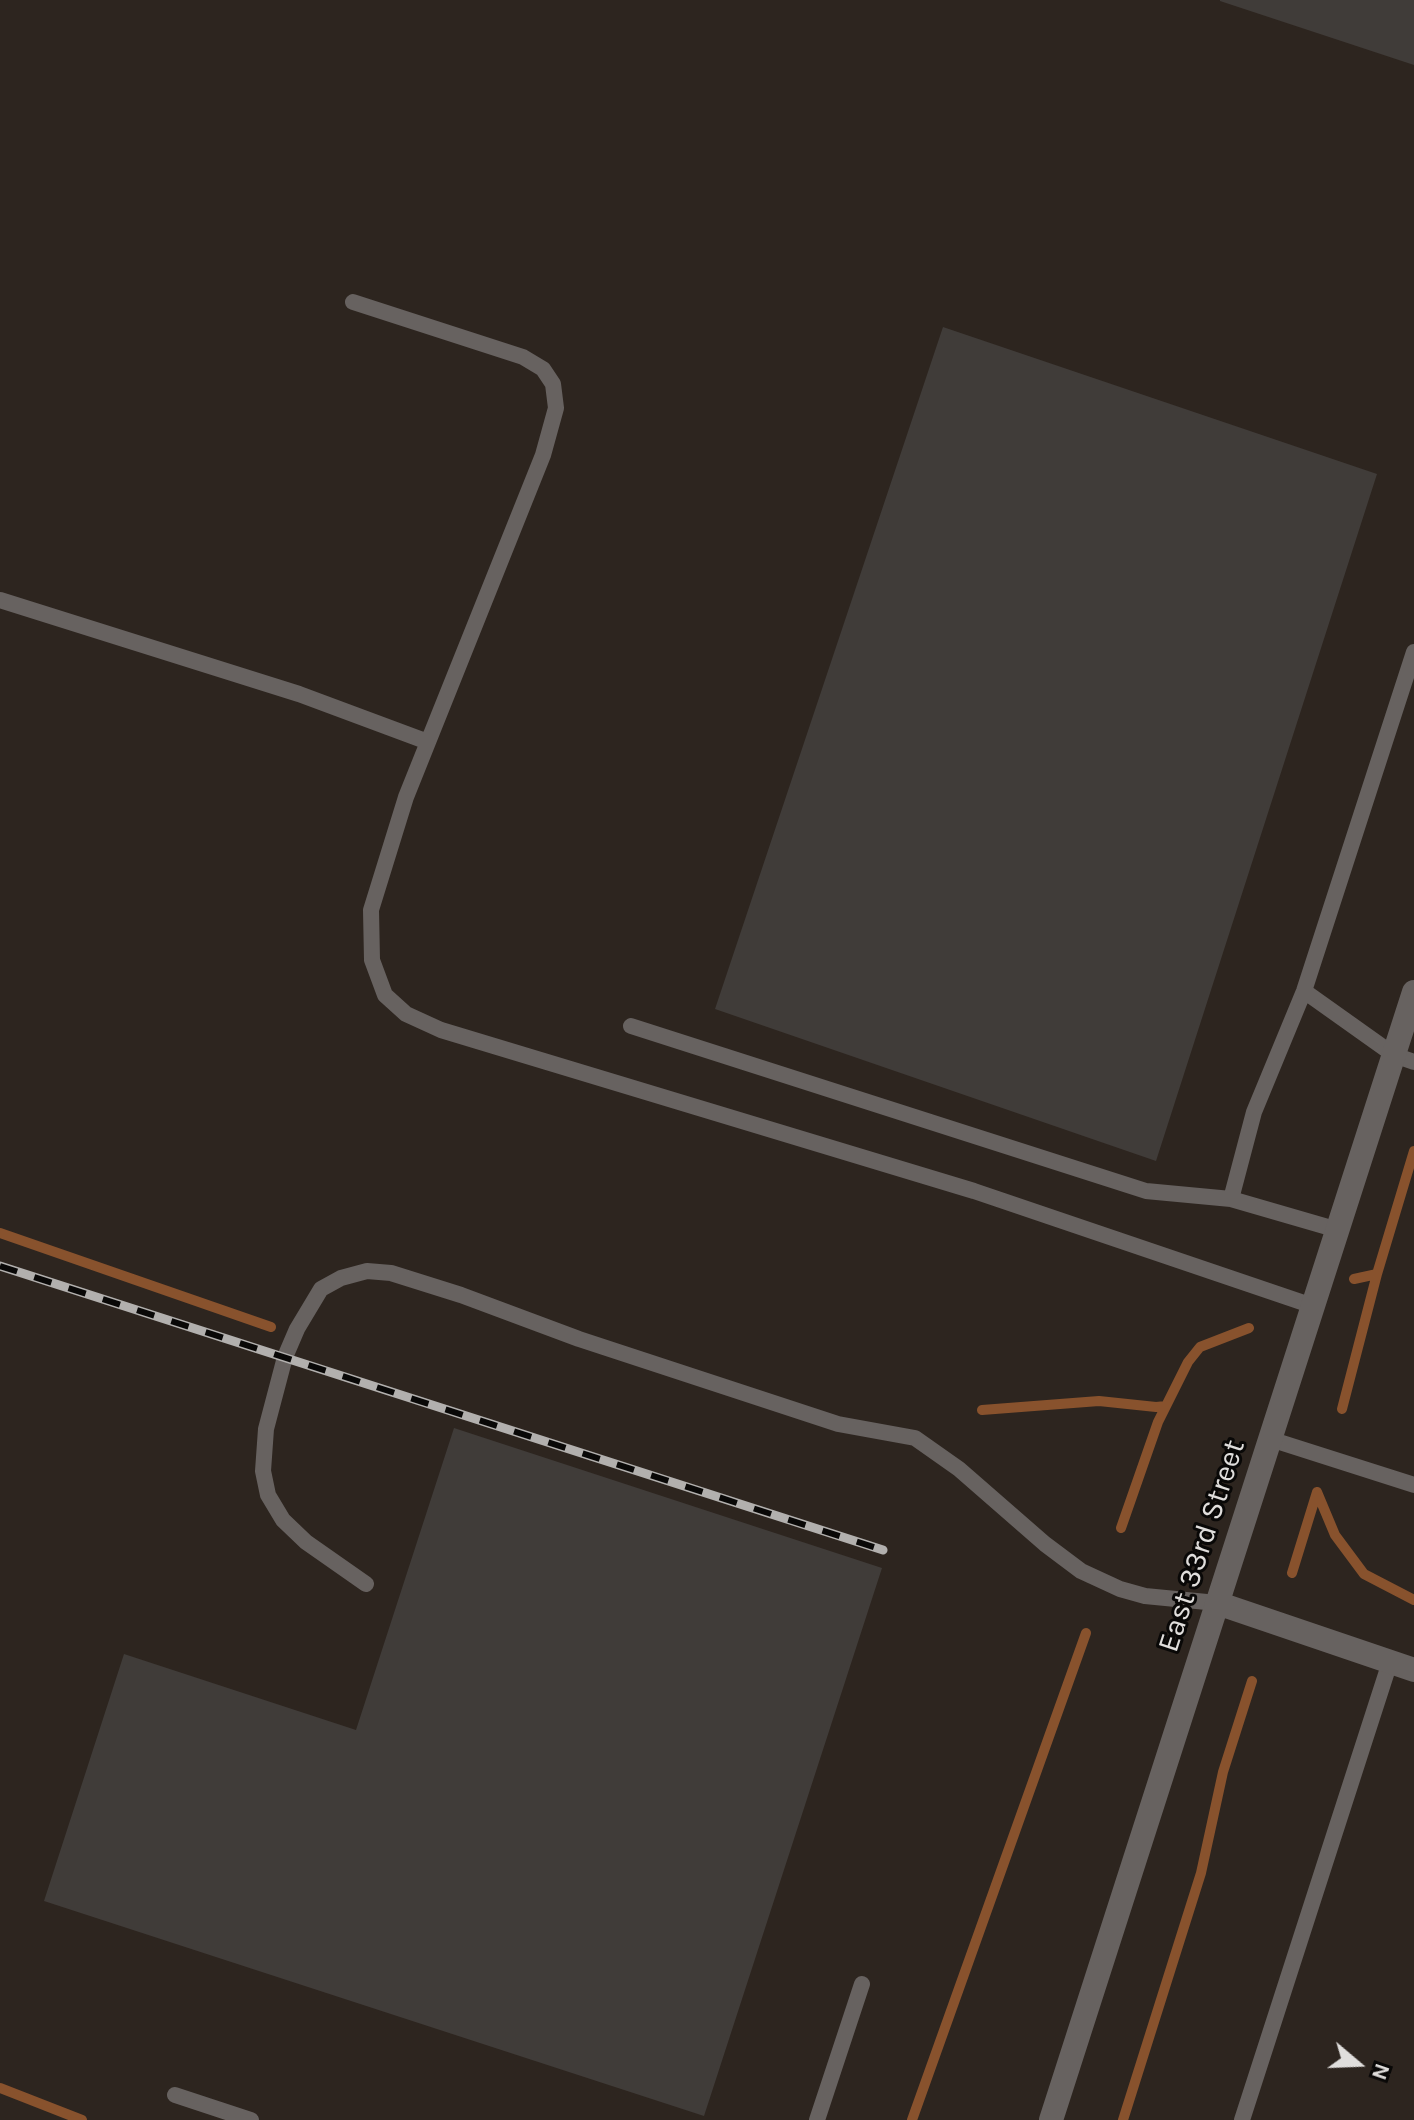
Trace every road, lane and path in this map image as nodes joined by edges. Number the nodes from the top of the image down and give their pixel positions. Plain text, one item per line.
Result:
1 (353, 302) dead end
2 (0, 600) edge
3 (1414, 652) edge
4 (428, 742) junction
5 (1304, 991) junction
6 (1414, 992) edge
7 (631, 1026) dead end
8 (1404, 1058) edge
9 (1231, 1199) junction
10 (1338, 1230) junction
11 (1313, 1306) junction
12 (1270, 1439) junction
13 (1414, 1485) edge
14 (366, 1584) dead end
15 (1217, 1603) junction
16 (1390, 1662) junction
17 (1414, 1670) edge
18 (862, 1984) dead end
19 (175, 2095) dead end
20 (251, 2120) edge
21 (817, 2120) edge
22 (1051, 2120) edge
23 (1242, 2120) edge

1 - 4 lane
2 - 4 lane
3 - 5 lane
4 - 11 lane
5 - 8 lane
5 - 9 lane
6 - 8 street, East 33rd Street
7 - 9 lane
8 - 10 street, East 33rd Street
9 - 10 lane
10 - 11 street, East 33rd Street
11 - 12 street, East 33rd Street
12 - 13 lane
12 - 15 street, East 33rd Street
14 - 15 lane
15 - 16 street
15 - 22 street, East 33rd Street
16 - 17 street
16 - 23 lane
18 - 21 lane
19 - 20 lane

